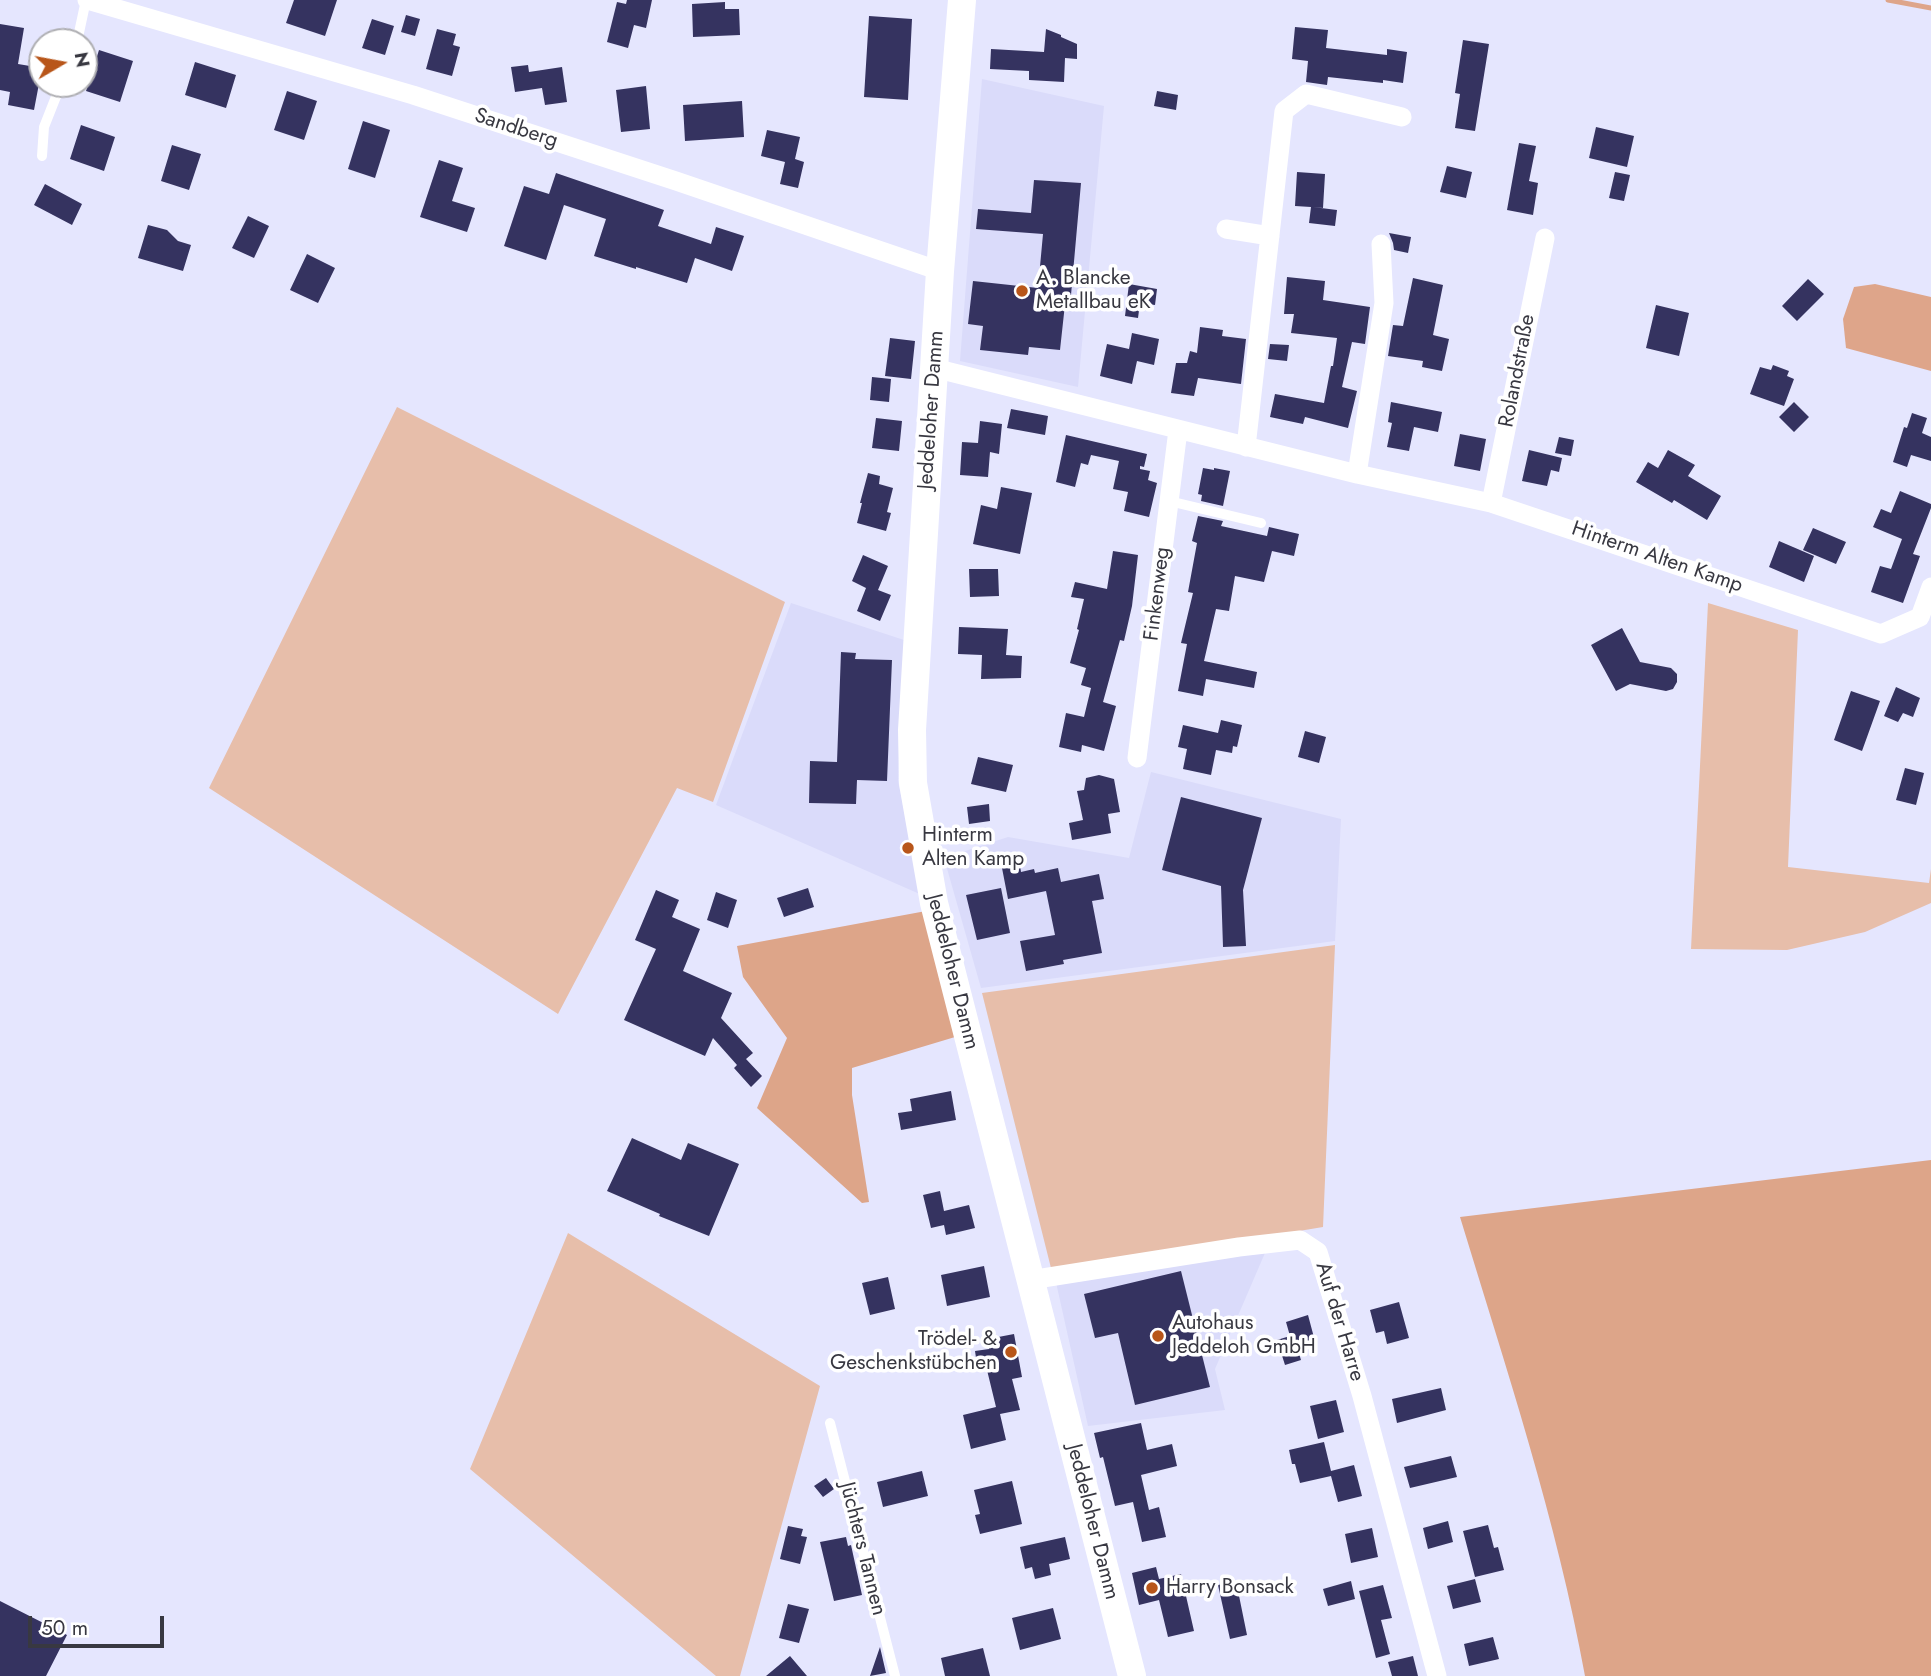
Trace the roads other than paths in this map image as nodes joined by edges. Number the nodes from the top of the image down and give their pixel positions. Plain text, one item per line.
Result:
1 (87, 0) edge
2 (962, 0) edge
3 (80, 28) edge
4 (55, 98) edge
5 (1402, 117) dead end
6 (42, 156) dead end
7 (1226, 229) dead end
8 (1270, 236) junction
9 (1545, 238) dead end
10 (1381, 244) dead end
11 (940, 271) junction
12 (934, 368) junction
13 (1178, 430) junction
14 (1246, 447) junction
15 (1357, 474) junction
16 (1169, 501) junction
17 (1491, 503) junction
18 (1261, 523) dead end
19 (1931, 587) edge
20 (1138, 758) dead end
21 (1030, 1280) junction
22 (830, 1423) dead end
23 (895, 1676) edge
24 (1132, 1676) edge
25 (1437, 1676) edge

1 - 3 lane
1 - 11 street, Sandberg
2 - 11 main road, Jeddeloher Damm
4 - 6 lane
5 - 8 street
7 - 8 street
8 - 14 street
9 - 17 street, Rolandstraße
10 - 15 street
11 - 12 main road, Jeddeloher Damm
12 - 13 street, Hinterm Alten Kamp
12 - 21 main road, Jeddeloher Damm
13 - 14 street, Hinterm Alten Kamp
13 - 16 street, Finkenweg
14 - 15 street, Hinterm Alten Kamp
15 - 17 street, Hinterm Alten Kamp
16 - 18 lane
16 - 20 street, Finkenweg
17 - 19 street, Hinterm Alten Kamp
21 - 24 main road, Jeddeloher Damm
21 - 25 street, Auf der Harre
22 - 23 lane, Jüchters Tannen

